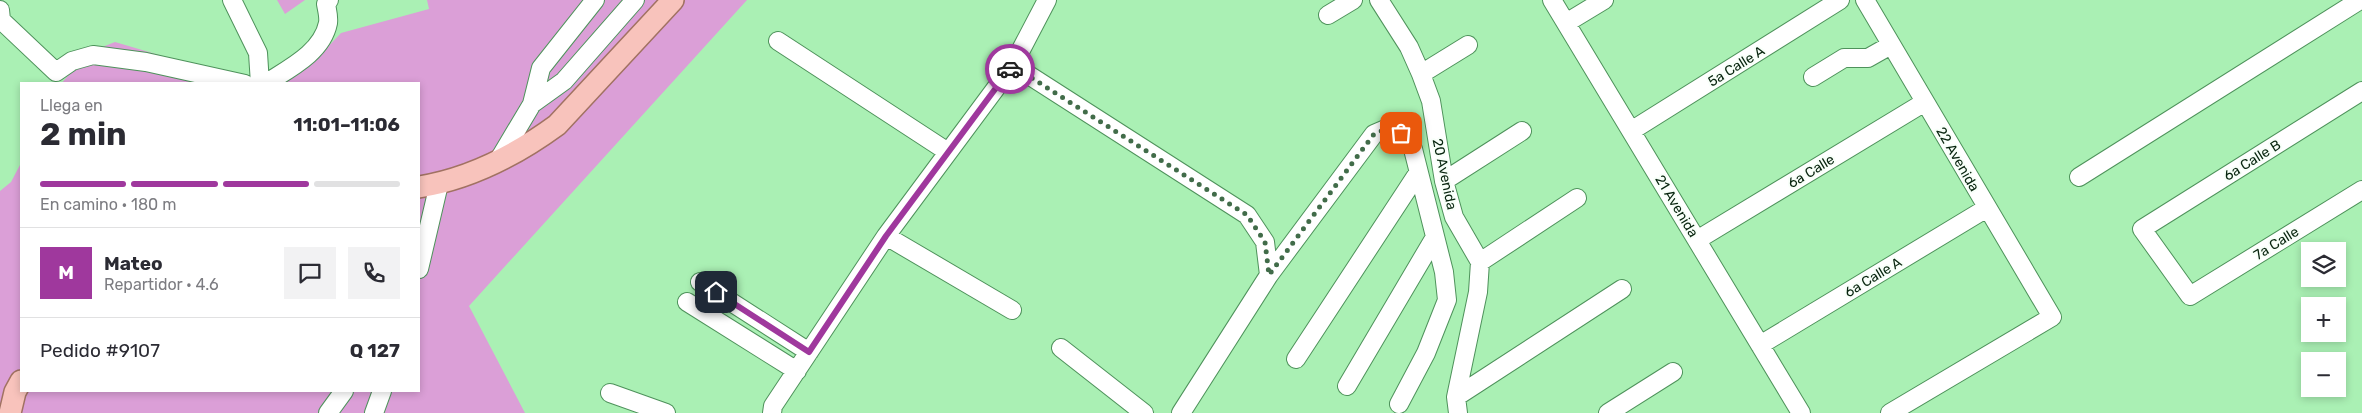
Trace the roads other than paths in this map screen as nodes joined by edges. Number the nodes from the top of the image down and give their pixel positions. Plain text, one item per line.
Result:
1 (232, 0) edge
2 (329, 0) edge
3 (595, 0) edge
4 (635, 0) edge
5 (673, 0) edge
6 (1047, 0) edge
7 (1353, 0) edge
8 (1379, 0) edge
9 (1552, 0) edge
10 (1604, 0) edge
11 (1840, 0) edge
12 (1865, 0) edge
13 (2360, 0) edge
14 (0, 10) edge
15 (1328, 15) dead end
16 (1566, 23) junction
17 (778, 41) dead end
18 (1468, 45) dead end
19 (1891, 45) junction
20 (1013, 66) junction
21 (1421, 74) junction
22 (1813, 77) dead end
23 (236, 82) edge
24 (260, 82) edge
25 (268, 82) edge
26 (2362, 91) edge
27 (1925, 102) junction
28 (532, 104) junction
29 (1522, 131) dead end
30 (1631, 131) junction
31 (948, 152) junction
32 (498, 161) junction
33 (1418, 173) junction
34 (2079, 177) dead end
35 (1444, 181) junction
36 (429, 185) edge
37 (2362, 190) edge
38 (1576, 198) dead end
39 (1987, 208) junction
40 (886, 236) junction
41 (1435, 237) junction
42 (1697, 240) junction
43 (420, 261) edge
44 (1480, 262) junction
45 (1269, 275) junction
46 (700, 282) dead end
47 (1622, 289) dead end
48 (2190, 296) joint
49 (687, 302) dead end
50 (1012, 310) dead end
51 (1760, 345) junction
52 (1061, 348) dead end
53 (809, 352) junction
54 (1296, 359) dead end
55 (797, 371) junction
56 (1673, 372) dead end
57 (20, 383) edge
58 (1347, 386) dead end
59 (343, 392) edge
60 (382, 392) edge
61 (610, 393) dead end
62 (1399, 404) dead end
63 (1457, 405) edge
64 (10, 413) edge
65 (328, 413) edge
66 (374, 413) edge
67 (666, 413) edge
68 (772, 413) edge
69 (1144, 413) edge
70 (1181, 413) edge
71 (1608, 413) edge
72 (1801, 413) edge
73 (1890, 413) edge

1 - 24 street
2 - 25 street
3 - 28 street
4 - 28 street
5 - 32 main road
6 - 20 street
7 - 15 street
8 - 21 street, 20 Avenida
9 - 16 street, 21 Avenida
10 - 16 street
11 - 30 street, 5a Calle A
12 - 19 street, 22 Avenida
13 - 34 street
14 - 23 street
16 - 30 street, 21 Avenida
17 - 31 street
18 - 21 street
19 - 22 street
19 - 27 street, 22 Avenida
20 - 31 street
20 - 45 street
21 - 35 street, 20 Avenida
26 - 48 street, 6a Calle B
27 - 39 street, 22 Avenida
27 - 42 street, 6a Calle
28 - 32 street
29 - 35 street
30 - 42 street, 21 Avenida
31 - 40 street
32 - 36 main road
33 - 41 street
33 - 45 street
33 - 54 street
35 - 44 street, 20 Avenida
36 - 43 street
37 - 48 street, 7a Calle
38 - 44 street
39 - 51 street, 6a Calle A
39 - 73 street, 22 Avenida
40 - 50 street
40 - 53 street
41 - 58 street
41 - 62 street
42 - 51 street, 21 Avenida
44 - 63 street
45 - 70 street
46 - 53 street
47 - 63 street
49 - 55 street
51 - 72 street, 21 Avenida
52 - 69 street
53 - 55 street
55 - 68 street
56 - 71 street
57 - 64 main road
59 - 65 street
60 - 66 street
61 - 67 street

